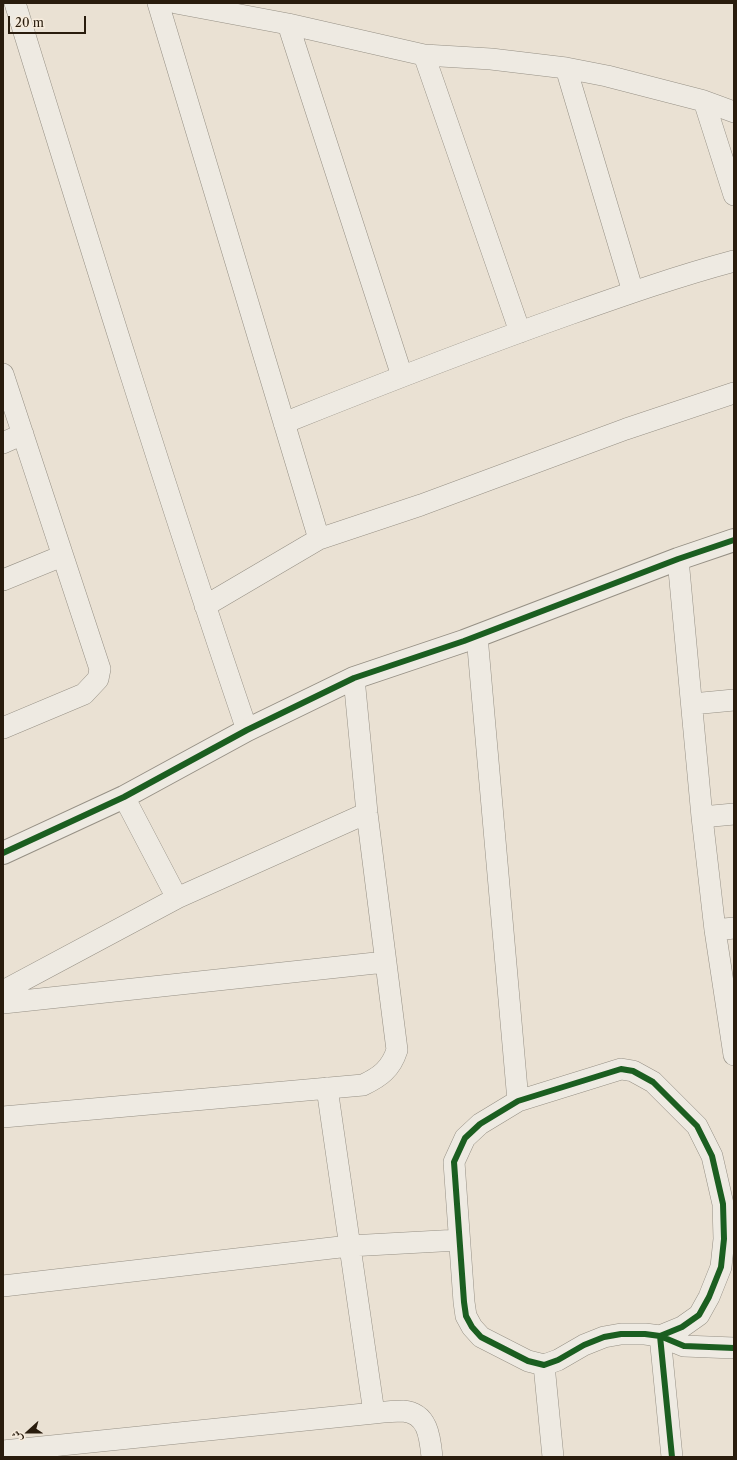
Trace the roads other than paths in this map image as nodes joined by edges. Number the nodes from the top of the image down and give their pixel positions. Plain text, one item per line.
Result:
1 (15, 3) edge
2 (158, 3) edge
3 (176, 3) edge
4 (288, 24) junction
5 (424, 55) junction
6 (566, 68) junction
7 (704, 101) junction
8 (734, 112) edge
9 (734, 195) edge
10 (734, 261) edge
11 (633, 292) junction
12 (520, 332) junction
13 (3, 374) edge
14 (402, 376) junction
15 (734, 393) edge
16 (284, 423) junction
17 (23, 434) junction
18 (3, 443) edge
19 (319, 539) junction
20 (734, 540) edge
21 (62, 556) junction
22 (678, 559) junction
23 (3, 580) edge
24 (205, 606) junction
25 (477, 636) junction
26 (354, 678) junction
27 (734, 700) edge
28 (692, 704) junction
29 (3, 728) edge
30 (247, 730) junction
31 (124, 798) junction
32 (367, 813) junction
33 (734, 814) edge
34 (702, 817) junction
35 (3, 853) edge
36 (177, 898) junction
37 (724, 929) edge
38 (385, 962) junction
39 (3, 992) edge
40 (3, 1003) edge
41 (734, 1055) edge
42 (327, 1088) junction
43 (518, 1101) junction
44 (3, 1117) edge
45 (729, 1203) edge
46 (459, 1240) junction
47 (349, 1246) junction
48 (3, 1286) edge
49 (660, 1336) junction
50 (734, 1348) edge
51 (544, 1365) junction
52 (374, 1413) junction
53 (3, 1451) edge
54 (432, 1457) edge
55 (553, 1457) edge
56 (672, 1457) edge

1 - 24 street
2 - 16 street
3 - 4 street
4 - 5 street
4 - 14 street
5 - 6 street
5 - 12 street
6 - 7 street
6 - 11 street
7 - 8 street
7 - 9 street
10 - 11 street
11 - 12 street
12 - 14 street
13 - 17 street
14 - 16 street
15 - 19 street
16 - 19 street
17 - 18 street
17 - 21 street
19 - 24 street
20 - 22 street
21 - 23 street
21 - 29 street
22 - 25 street
22 - 28 street
24 - 30 street
25 - 26 street
25 - 43 street
26 - 30 street
26 - 32 street
27 - 28 street
28 - 34 street
30 - 31 street
31 - 35 street
31 - 36 street
32 - 36 street
32 - 38 street
33 - 34 street
34 - 37 street
36 - 39 street
37 - 41 street
38 - 40 street
38 - 42 street
42 - 44 street
42 - 47 street
43 - 45 street
43 - 46 street
45 - 49 street
46 - 47 street
46 - 51 street
47 - 48 street
47 - 52 street
49 - 50 street
49 - 51 street
49 - 56 street
51 - 55 street
52 - 53 street
52 - 54 street

